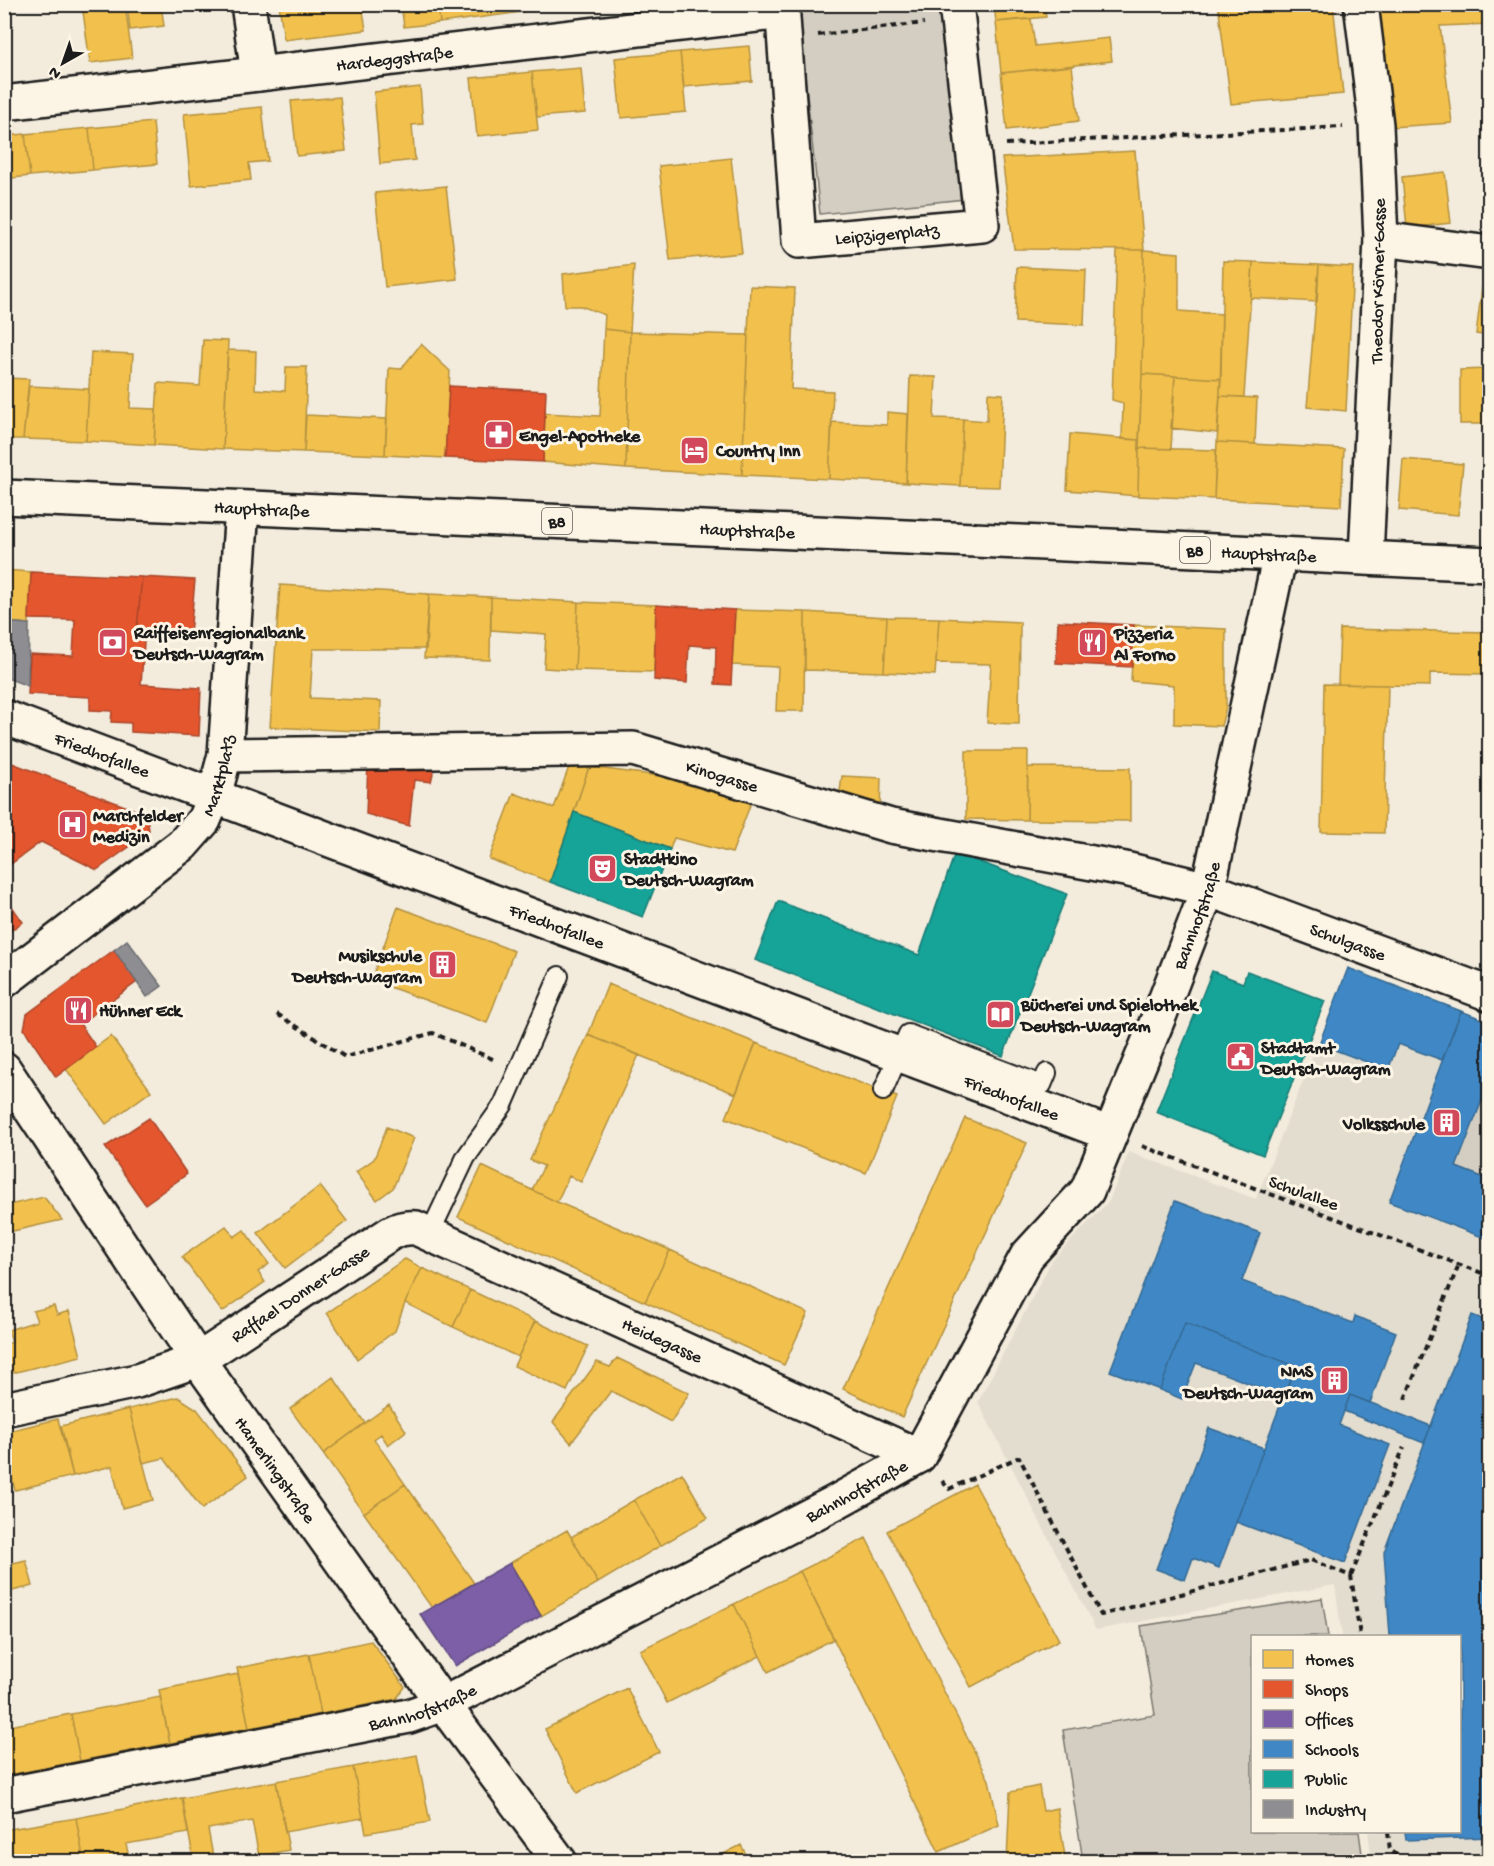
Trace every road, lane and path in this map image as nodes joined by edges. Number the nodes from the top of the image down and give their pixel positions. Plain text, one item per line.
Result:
1 (248, 4) edge
2 (1361, 4) edge
3 (957, 12) edge
4 (783, 18) edge
5 (258, 74) junction
6 (4, 102) edge
7 (1376, 125) junction
8 (973, 145) junction
9 (1381, 239) junction
10 (1490, 253) edge
11 (4, 497) edge
12 (242, 508) junction
13 (1280, 554) junction
14 (1366, 557) junction
15 (1490, 564) edge
16 (4, 717) edge
17 (225, 755) junction
18 (214, 796) junction
19 (1208, 889) junction
20 (559, 976) dead end
21 (4, 981) edge
22 (1490, 994) edge
23 (277, 1014) dead end
24 (899, 1055) junction
25 (4, 1069) edge
26 (518, 1070) junction
27 (1047, 1073) dead end
28 (883, 1091) dead end
29 (1110, 1134) junction
30 (417, 1231) junction
31 (1459, 1264) junction
32 (1490, 1276) edge
33 (198, 1360) junction
34 (1405, 1399) dead end
35 (4, 1409) edge
36 (1404, 1448) dead end
37 (919, 1456) junction
38 (1351, 1576) junction
39 (1360, 1635) edge
40 (442, 1704) junction
41 (4, 1795) edge
42 (1388, 1833) edge
43 (560, 1862) edge
44 (1410, 1862) edge

1 - 5 street
2 - 7 street, Theodor Körner-Gasse
3 - 4 path
3 - 8 street, Leipzigerplatz
4 - 5 street, Hardeggstraße
4 - 8 street, Leipzigerplatz
5 - 6 street, Hardeggstraße
7 - 8 path
7 - 9 street, Theodor Körner-Gasse
9 - 10 street
9 - 14 street, Theodor Körner-Gasse
11 - 12 street, Hauptstraße / B8
12 - 13 street, Hauptstraße / B8
12 - 17 street, Marktplatz
13 - 14 street, Hauptstraße / B8
13 - 19 street, Bahnhofstraße
14 - 15 street, Hauptstraße / B8
16 - 18 street, Friedhofallee
17 - 18 street, Marktplatz
17 - 19 street, Kinogasse
18 - 21 street, Marktplatz
18 - 24 street, Friedhofallee
19 - 22 street, Schulgasse
19 - 29 street, Bahnhofstraße
20 - 26 lane
23 - 26 path
24 - 27 lane
24 - 28 lane
24 - 29 street, Friedhofallee
25 - 33 street, Hamerlingstraße
26 - 30 lane
29 - 31 path, Schulallee
29 - 37 street, Bahnhofstraße
30 - 33 street, Raffael Donner-Gasse
30 - 37 street, Heidegasse
31 - 32 path, Schulallee
31 - 34 path
33 - 35 street, Raffael Donner-Gasse
33 - 40 street, Hamerlingstraße
36 - 38 path
37 - 38 path
37 - 40 street, Bahnhofstraße
38 - 39 path
40 - 41 street, Bahnhofstraße
40 - 43 street, Hamerlingstraße
42 - 44 path

